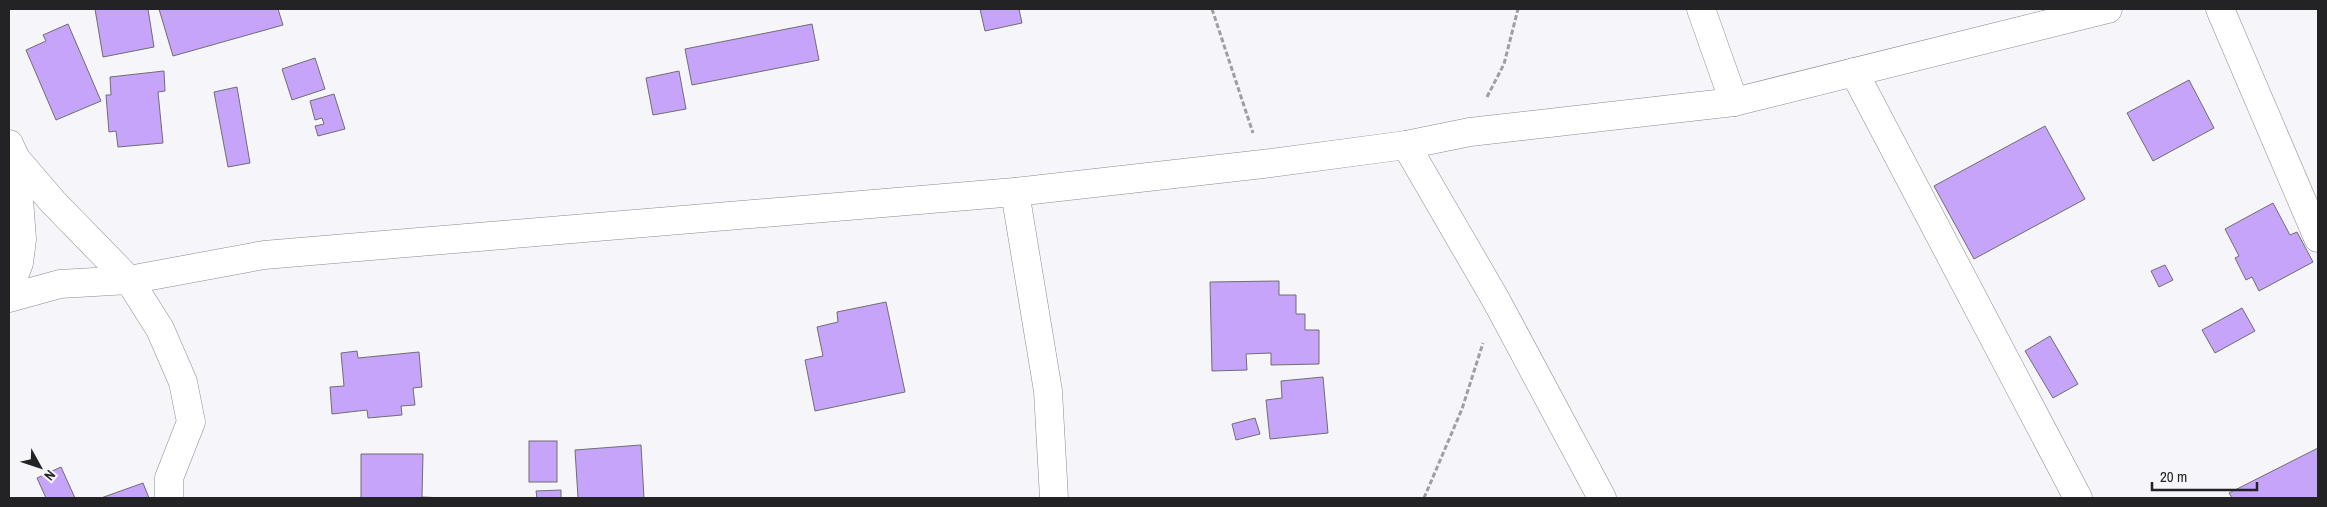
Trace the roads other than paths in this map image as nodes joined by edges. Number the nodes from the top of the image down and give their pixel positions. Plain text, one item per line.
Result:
1 (1701, 9) edge
2 (2108, 9) edge
3 (2220, 9) edge
4 (1854, 72) junction
5 (1734, 102) junction
6 (1406, 145) junction
7 (12, 152) edge
8 (1015, 192) junction
9 (2318, 238) edge
10 (129, 280) junction
11 (9, 289) edge
12 (9, 298) edge
13 (170, 498) edge
14 (1054, 498) edge
15 (1602, 498) edge
16 (2078, 498) edge

1 - 5 street
2 - 4 street
3 - 9 street
4 - 5 street
4 - 16 street
5 - 6 street
6 - 8 street
6 - 15 street
7 - 10 street
7 - 11 street
8 - 10 street
8 - 14 street
10 - 12 street
10 - 13 street

